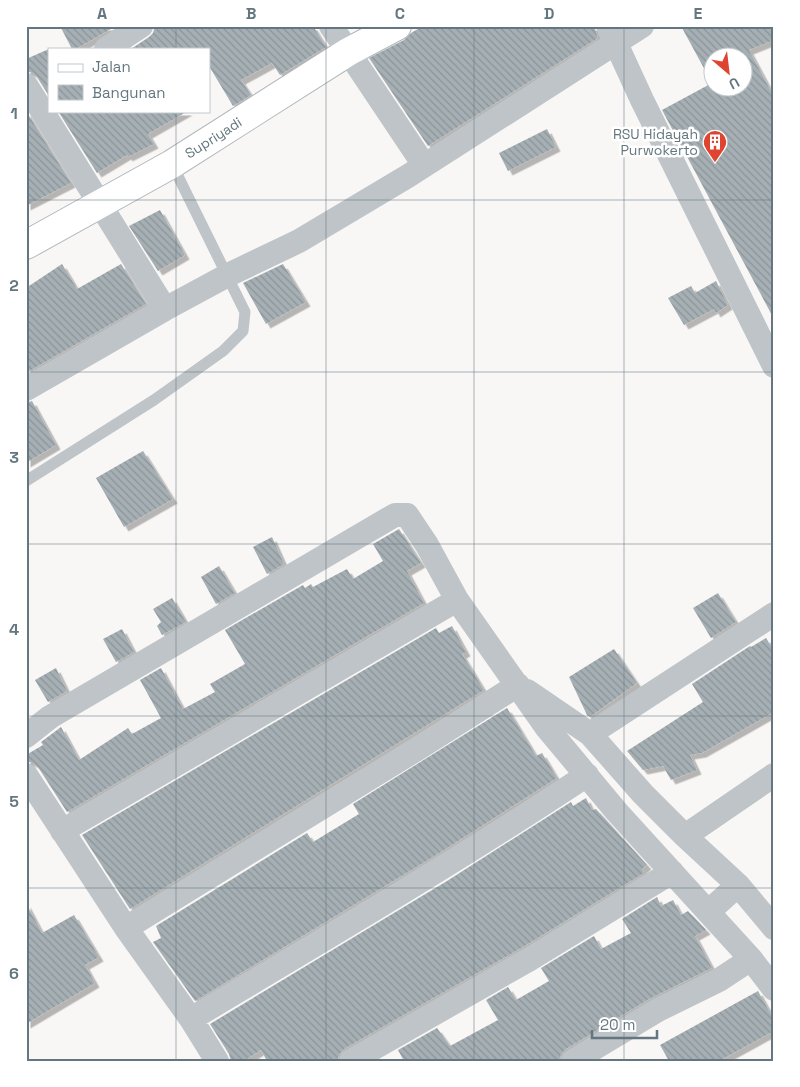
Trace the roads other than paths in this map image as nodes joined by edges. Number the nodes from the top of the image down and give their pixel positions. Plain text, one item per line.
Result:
1 (141, 26) edge
2 (331, 26) edge
3 (397, 26) edge
4 (642, 26) edge
5 (611, 34) edge
6 (108, 48) edge
7 (348, 52) junction
8 (34, 92) edge
9 (172, 164) junction
10 (424, 166) junction
11 (99, 203) junction
12 (26, 245) edge
13 (228, 276) junction
14 (165, 308) junction
15 (774, 366) edge
16 (26, 389) edge
17 (26, 481) edge
18 (457, 600) junction
19 (774, 614) edge
20 (518, 685) junction
21 (590, 734) junction
22 (26, 736) edge
23 (26, 775) edge
24 (587, 775) junction
25 (774, 775) edge
26 (643, 794) junction
27 (618, 812) junction
28 (62, 831) junction
29 (685, 836) junction
30 (672, 872) junction
31 (738, 885) junction
32 (708, 912) junction
33 (126, 928) junction
34 (774, 928) edge
35 (751, 959) junction
36 (774, 988) edge
37 (191, 1019) junction
38 (217, 1061) edge
39 (351, 1061) edge
40 (573, 1061) edge

1 - 6 street
2 - 7 street
3 - 7 main road, Supriyadi
4 - 5 street
5 - 10 street
5 - 15 street
7 - 9 main road, Supriyadi
7 - 10 street
8 - 11 street
9 - 11 main road, Supriyadi
9 - 13 lane
10 - 13 street
11 - 12 main road, Supriyadi
11 - 14 street
13 - 14 street
13 - 17 lane
14 - 16 street
18 - 20 street
18 - 22 street
18 - 28 street
19 - 21 street
20 - 21 street
20 - 24 street
20 - 33 street
21 - 26 street
23 - 28 street
24 - 27 street
24 - 37 street
25 - 29 street
26 - 27 street
26 - 29 street
27 - 30 street
28 - 33 street
29 - 31 street
30 - 32 street
30 - 39 street
31 - 32 street
31 - 34 street
32 - 35 street
33 - 37 street
35 - 36 street
35 - 40 street
37 - 38 street

